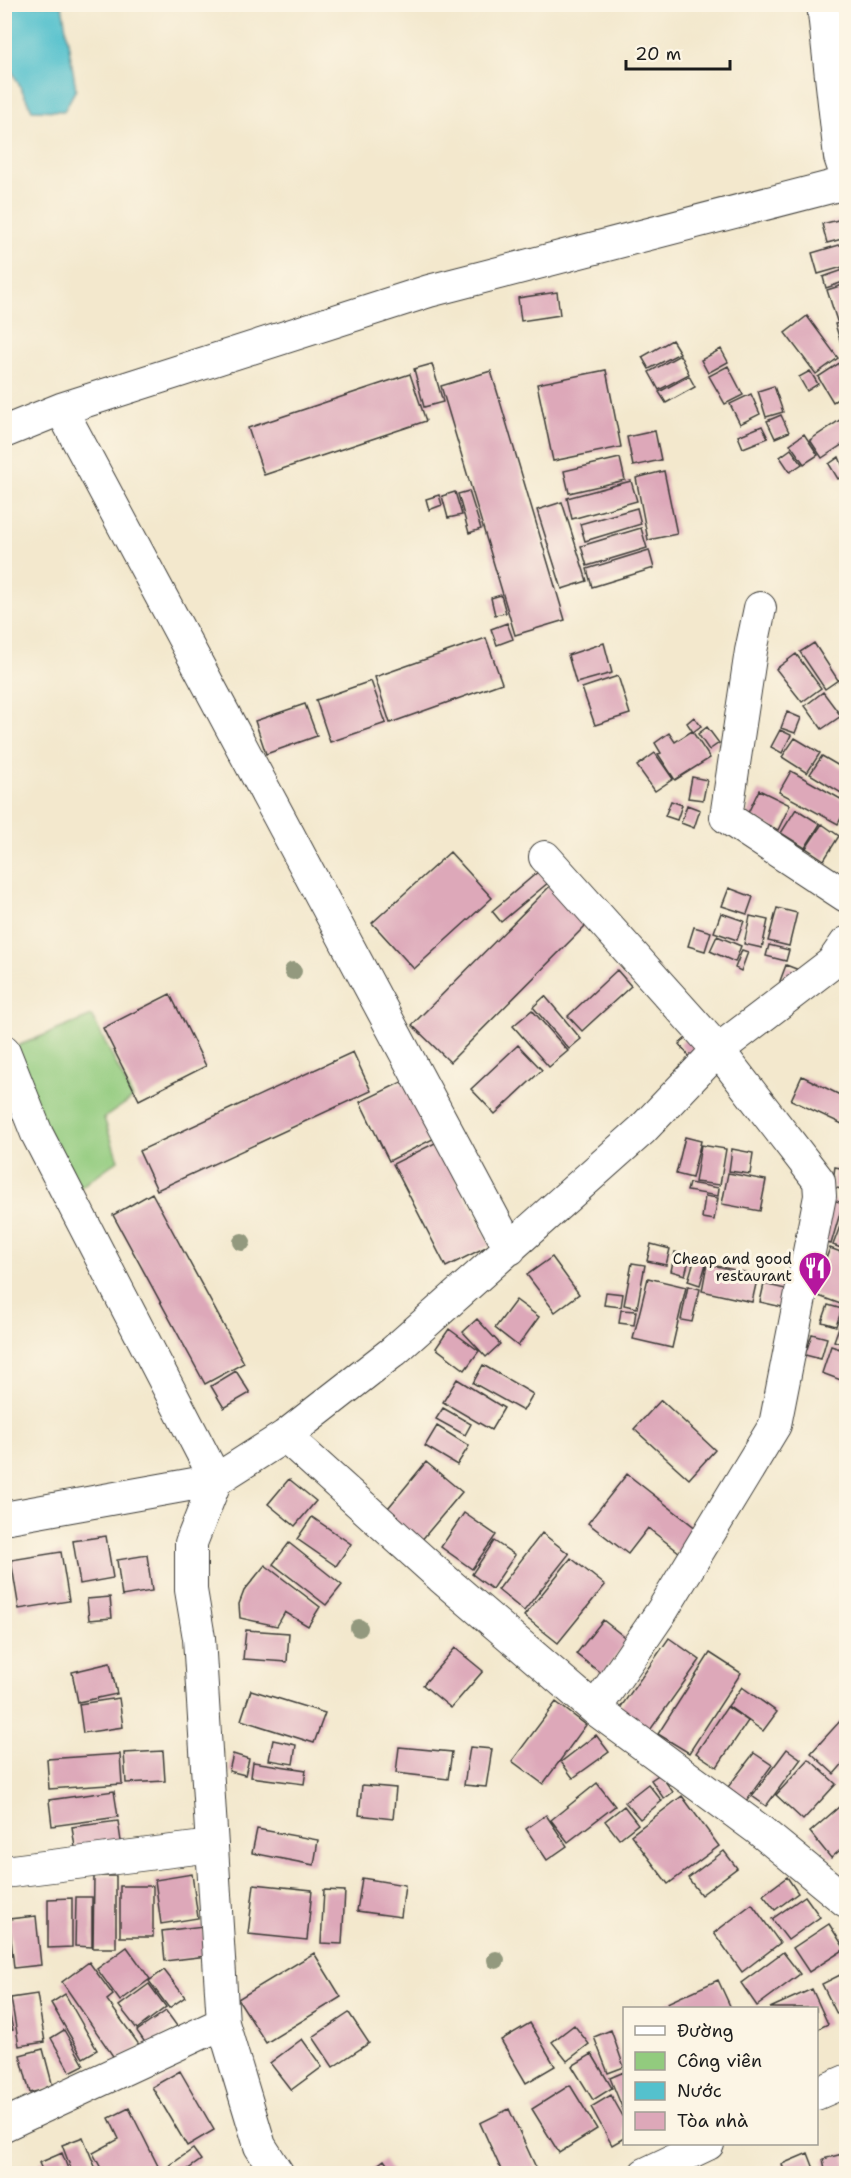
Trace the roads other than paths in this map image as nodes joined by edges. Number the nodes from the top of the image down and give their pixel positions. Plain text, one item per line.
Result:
1 (823, 4) edge
2 (846, 175) edge
3 (846, 183) edge
4 (61, 409) junction
5 (4, 432) edge
6 (760, 608) dead end
7 (544, 856) dead end
8 (846, 896) edge
9 (846, 942) edge
10 (718, 1050) junction
11 (4, 1051) edge
12 (510, 1249) junction
13 (285, 1436) junction
14 (216, 1480) junction
15 (4, 1518) edge
16 (595, 1708) junction
17 (212, 1846) junction
18 (4, 1872) edge
19 (846, 1901) edge
20 (223, 2023) junction
21 (846, 2081) edge
22 (818, 2093) edge
23 (4, 2125) edge
24 (706, 2145) edge
25 (278, 2174) edge
26 (645, 2174) edge

1 - 2 street
3 - 4 street
4 - 5 street
4 - 12 street
6 - 8 street
7 - 10 street
9 - 10 street
10 - 12 street
10 - 16 street
11 - 14 street
12 - 13 street
13 - 14 street
13 - 16 street
14 - 15 street
14 - 17 street
16 - 19 street
17 - 18 street
17 - 20 street
20 - 23 street
20 - 25 street
21 - 22 street
24 - 26 street

